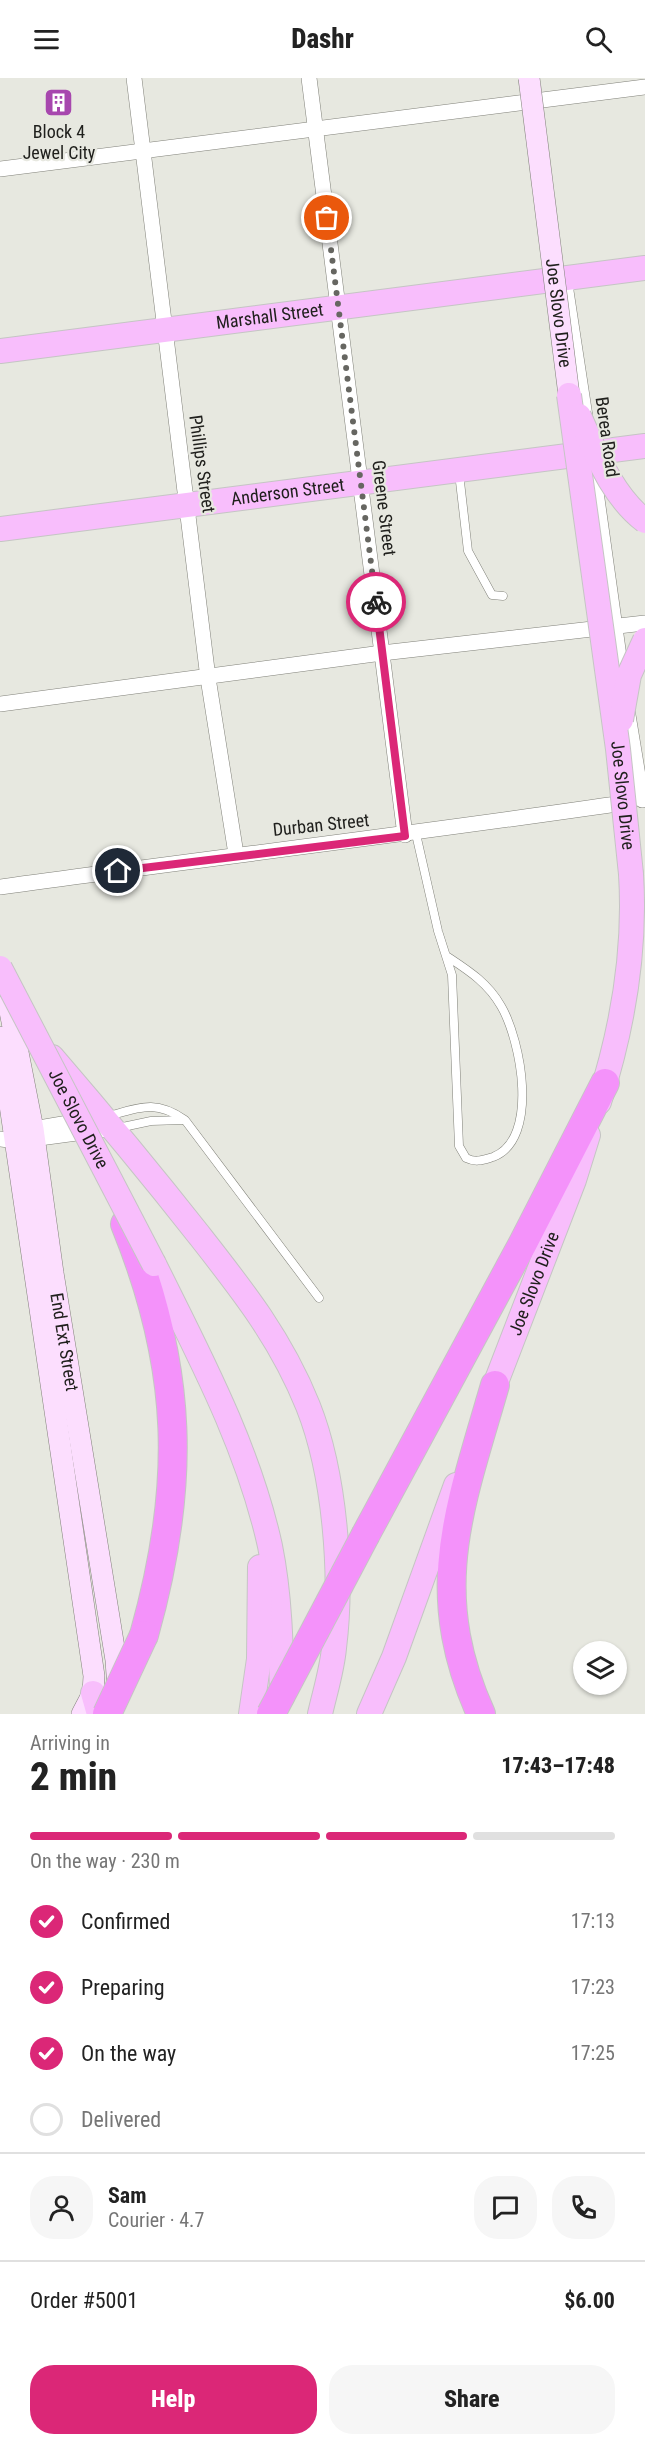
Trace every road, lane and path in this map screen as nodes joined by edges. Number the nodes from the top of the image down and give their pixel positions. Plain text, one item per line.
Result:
1 (134, 78) edge
2 (309, 78) edge
3 (529, 78) edge
4 (537, 78) edge
5 (645, 87) edge
6 (540, 100) junction
7 (315, 130) junction
8 (144, 150) junction
9 (0, 169) edge
10 (645, 268) edge
11 (564, 278) junction
12 (340, 306) junction
13 (164, 328) junction
14 (0, 351) edge
15 (569, 395) junction
16 (645, 446) edge
17 (590, 452) junction
18 (458, 469) junction
19 (361, 482) junction
20 (188, 504) junction
21 (645, 522) edge
22 (0, 529) edge
23 (503, 596) dead end
24 (645, 623) edge
25 (614, 627) junction
26 (645, 640) edge
27 (382, 653) junction
28 (208, 678) junction
29 (0, 704) edge
30 (618, 749) junction
31 (644, 801) edge
32 (410, 835) junction
33 (236, 854) junction
34 (0, 887) edge
35 (448, 957) junction
36 (0, 969) edge
37 (11, 1010) junction
38 (0, 1037) edge
39 (605, 1083) junction
40 (185, 1120) junction
41 (109, 1123) junction
42 (17, 1136) edge
43 (98, 1159) junction
44 (319, 1299) dead end
45 (495, 1385) junction
46 (260, 1509) junction
47 (394, 1657) junction
48 (100, 1707) edge
49 (82, 1714) edge
50 (120, 1714) edge
51 (251, 1714) edge
52 (272, 1714) edge
53 (282, 1714) edge
54 (320, 1714) edge
55 (369, 1714) edge
56 (379, 1714) edge
57 (481, 1714) edge

1 - 8 street, Phillips Street
2 - 7 street, Greene Street
3 - 15 street, Joe Slovo Drive, bridge
4 - 6 street, Berea Road
5 - 6 street
6 - 7 street
6 - 11 street, Berea Road
7 - 8 street
7 - 12 street, Greene Street
8 - 9 street
8 - 13 street, Phillips Street
10 - 11 main road, Marshall Street
11 - 12 main road, Marshall Street
11 - 17 street, Berea Road
12 - 13 main road, Marshall Street
12 - 19 street, Greene Street
13 - 14 main road, Marshall Street
13 - 20 street, Phillips Street
15 - 21 main road, bridge
15 - 30 main road, Joe Slovo Drive, bridge
16 - 17 main road, Anderson Street
17 - 18 main road, Anderson Street
17 - 25 street, Berea Road
18 - 19 main road, Anderson Street
18 - 23 lane
19 - 20 main road, Anderson Street
19 - 27 street, Greene Street
20 - 22 main road, Anderson Street
20 - 28 street, Phillips Street
24 - 25 street
25 - 27 street
25 - 31 street, Berea Road
26 - 30 main road, bridge
27 - 28 street
27 - 32 street, Greene Street
28 - 29 street
28 - 33 street, Phillips Street
30 - 39 main road, Joe Slovo Drive, bridge
31 - 32 street, Durban Street
32 - 33 street, Durban Street
32 - 35 lane
33 - 34 street, Durban Street
35 - 35 lane
36 - 37 street, End Ext Street
36 - 43 main road, Joe Slovo Drive, bridge
37 - 41 main road
37 - 42 street, End Ext Street
38 - 42 street, End Ext Street
39 - 45 main road, Joe Slovo Drive
39 - 52 highway, bridge
40 - 41 lane
40 - 41 lane
40 - 44 lane
41 - 42 street
41 - 54 main road
42 - 48 street, End Ext Street
42 - 50 street, End Ext Street
43 - 46 main road, Joe Slovo Drive, bridge
43 - 48 highway, bridge
45 - 47 main road, Joe Slovo Drive
45 - 57 highway
46 - 51 main road
46 - 53 main road, Joe Slovo Drive
47 - 55 main road
47 - 56 main road
48 - 49 street, End Ext Street

